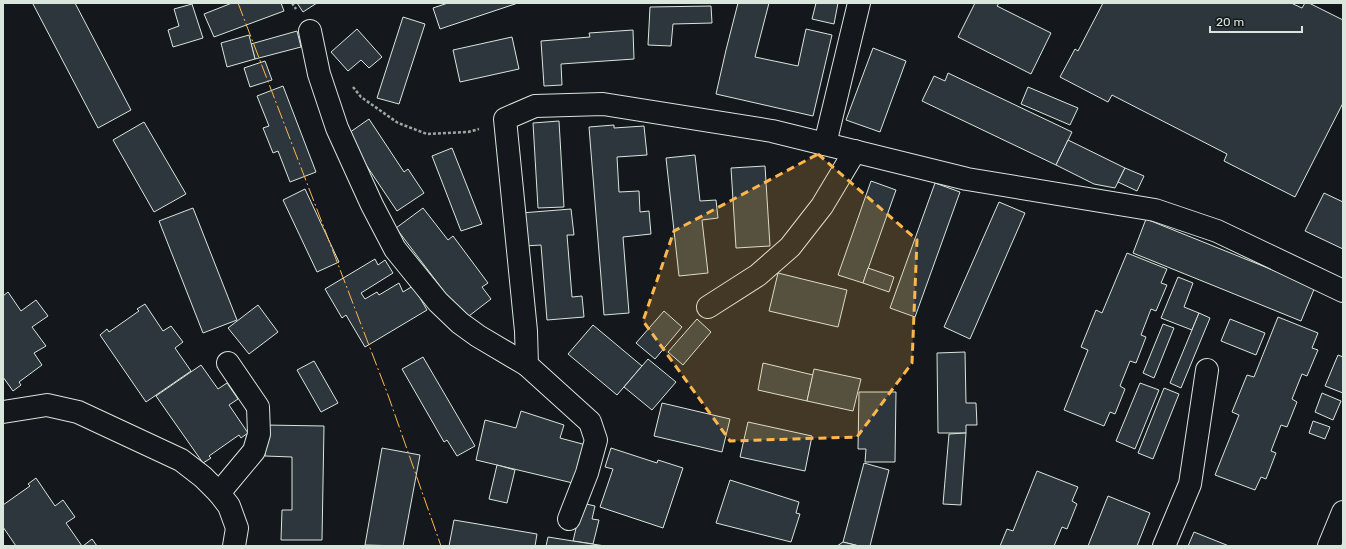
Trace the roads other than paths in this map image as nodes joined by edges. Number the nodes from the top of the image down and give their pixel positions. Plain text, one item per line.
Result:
1 (858, 3) edge
2 (310, 31) road end
3 (825, 144) junction
4 (855, 151) junction
5 (1343, 291) edge
6 (708, 307) dead end
7 (228, 364) dead end
8 (527, 365) junction
9 (1207, 370) dead end
10 (3, 412) edge
11 (219, 493) junction
12 (1343, 512) edge
13 (569, 519) dead end
14 (234, 546) edge
15 (1164, 546) edge
16 (1329, 546) edge

1 - 3 street
2 - 8 street
3 - 4 street
3 - 8 street
4 - 5 street
4 - 6 street
7 - 11 street
8 - 13 street
9 - 15 street
10 - 11 street
11 - 14 street
12 - 16 street

